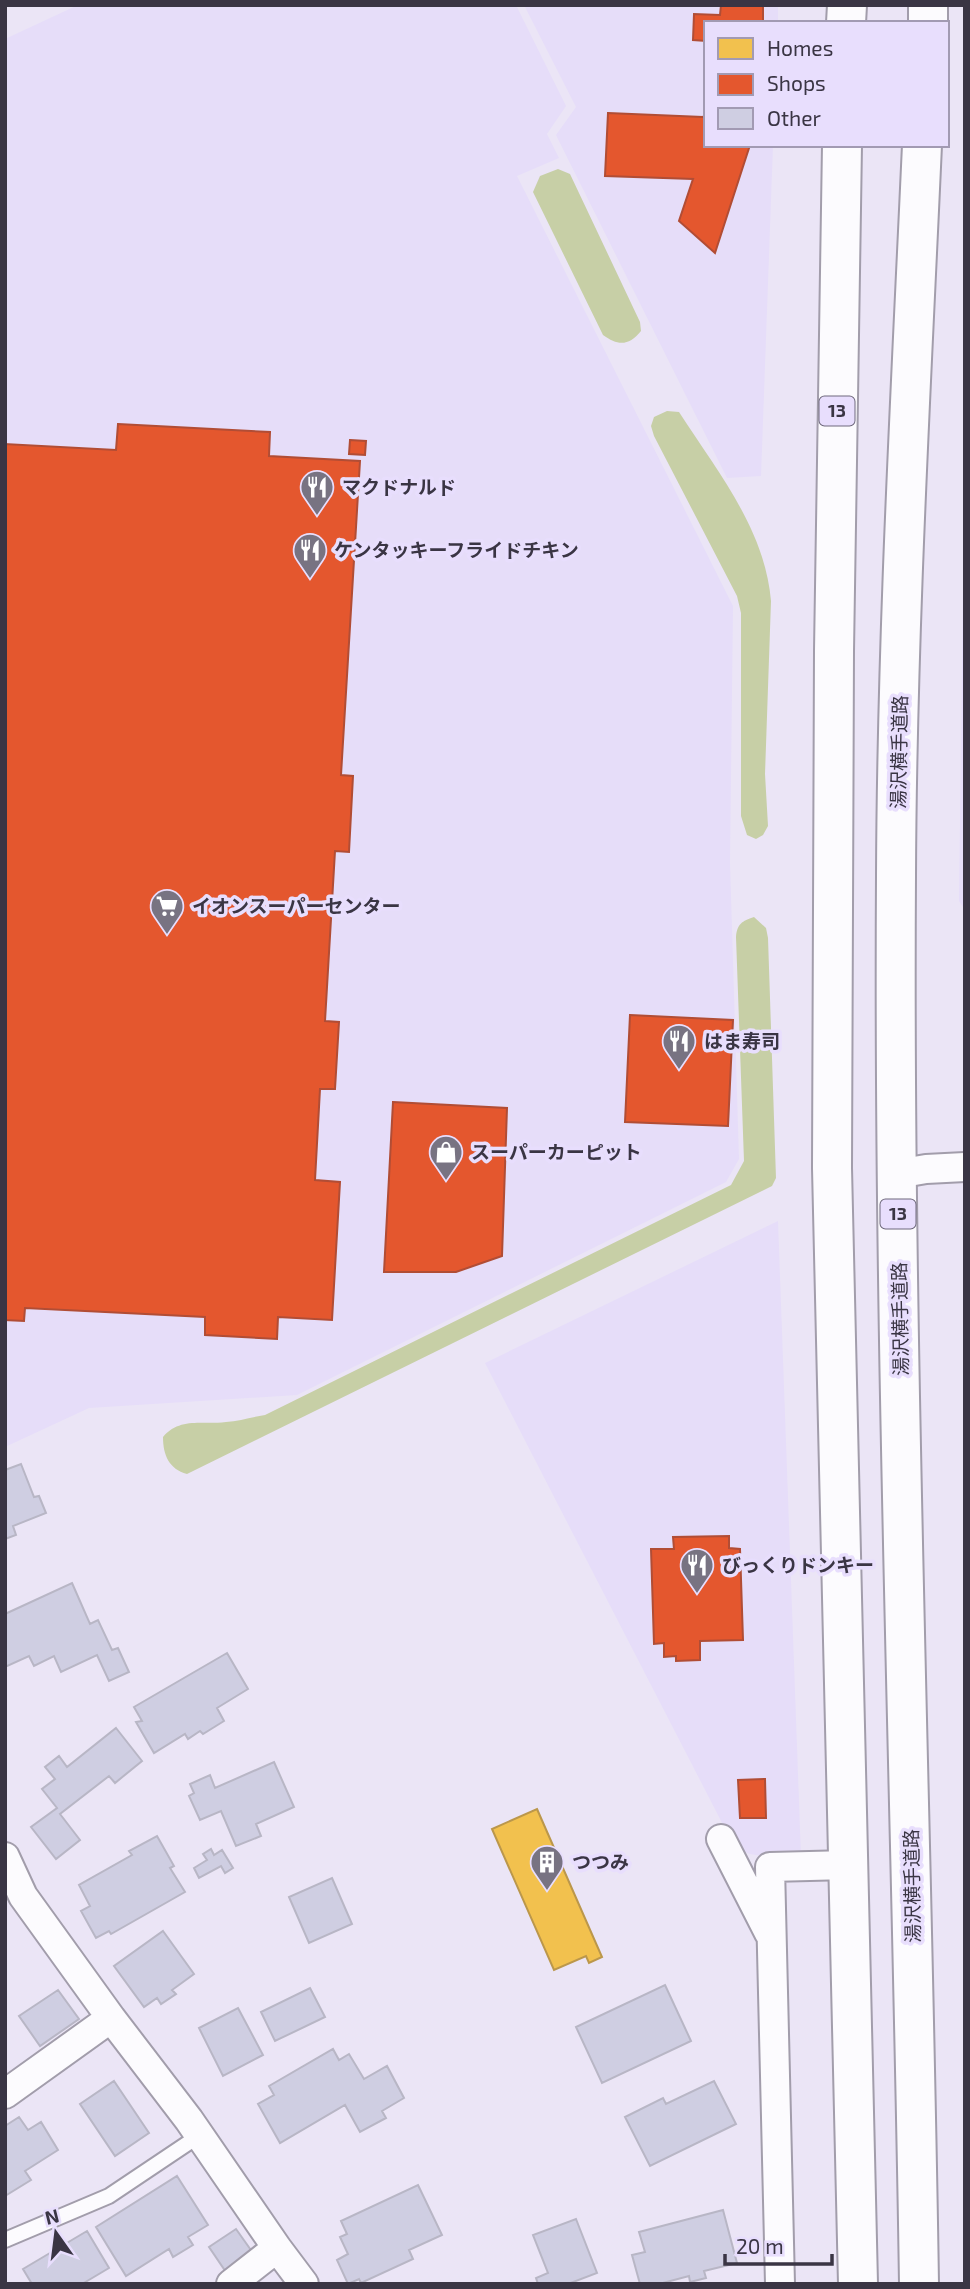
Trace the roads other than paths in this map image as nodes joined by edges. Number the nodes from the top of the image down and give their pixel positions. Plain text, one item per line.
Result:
1 (842, 147) edge
2 (922, 147) edge
3 (965, 1167) edge
4 (897, 1174) junction
5 (721, 1839) dead end
6 (5, 1857) edge
7 (849, 1865) junction
8 (772, 1938) junction
9 (111, 2018) junction
10 (5, 2094) edge
11 (200, 2135) junction
12 (5, 2241) edge
13 (276, 2248) junction
14 (231, 2284) edge
15 (304, 2284) edge
16 (780, 2284) edge
17 (858, 2284) edge
18 (919, 2284) edge

1 - 7 highway, 13
2 - 4 highway, 湯沢横手道路 / 13
3 - 4 street
4 - 18 highway, 湯沢横手道路 / 13
5 - 8 street
6 - 9 street
7 - 8 street
7 - 17 highway, 13
8 - 16 street
9 - 10 street
9 - 11 street
11 - 12 lane
11 - 13 street
13 - 14 street
13 - 15 street

